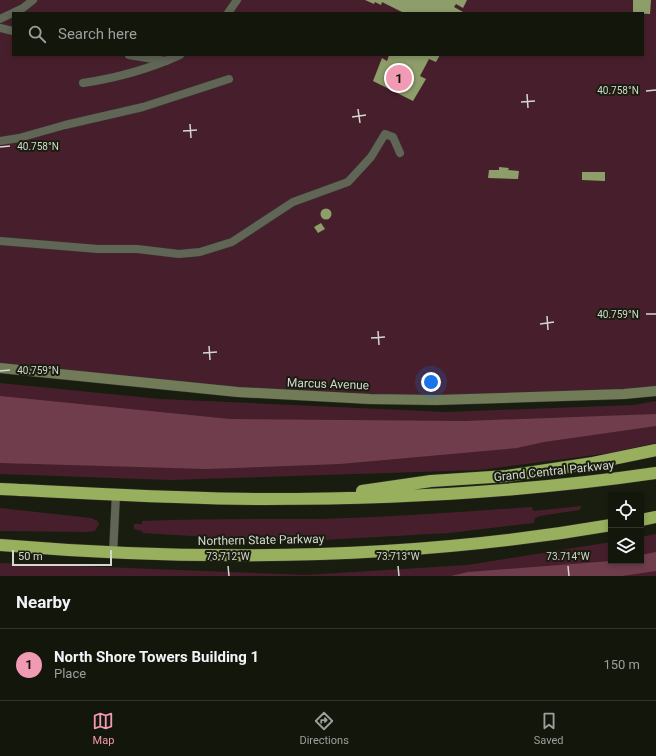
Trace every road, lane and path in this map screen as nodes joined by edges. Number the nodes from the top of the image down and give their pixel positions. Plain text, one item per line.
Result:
1 (33, 0) edge
2 (237, 0) edge
3 (15, 12) edge
4 (229, 12) edge
5 (12, 14) edge
6 (0, 19) edge
7 (0, 28) edge
8 (12, 31) edge
9 (135, 56) edge
10 (178, 56) edge
11 (167, 61) junction
12 (229, 79) dead end
13 (84, 83) dead end
14 (0, 141) edge
15 (400, 153) dead end
16 (0, 240) edge
17 (0, 368) edge
18 (656, 391) edge
19 (656, 450) edge
20 (656, 473) edge
21 (0, 489) edge
22 (116, 494) junction
23 (312, 498) junction
24 (656, 517) edge
25 (644, 519) edge
26 (608, 525) edge
27 (0, 545) edge
28 (113, 554) junction

1 - 3 lane
2 - 4 lane
5 - 6 lane
7 - 8 lane
9 - 11 lane
10 - 11 lane
11 - 13 lane
12 - 14 lane
15 - 16 lane
17 - 18 main road, Marcus Avenue
19 - 23 highway
20 - 23 highway, Grand Central Parkway
21 - 22 highway
22 - 23 highway
22 - 28 lane
24 - 25 highway
26 - 28 highway, Northern State Parkway
27 - 28 highway, Northern State Parkway

